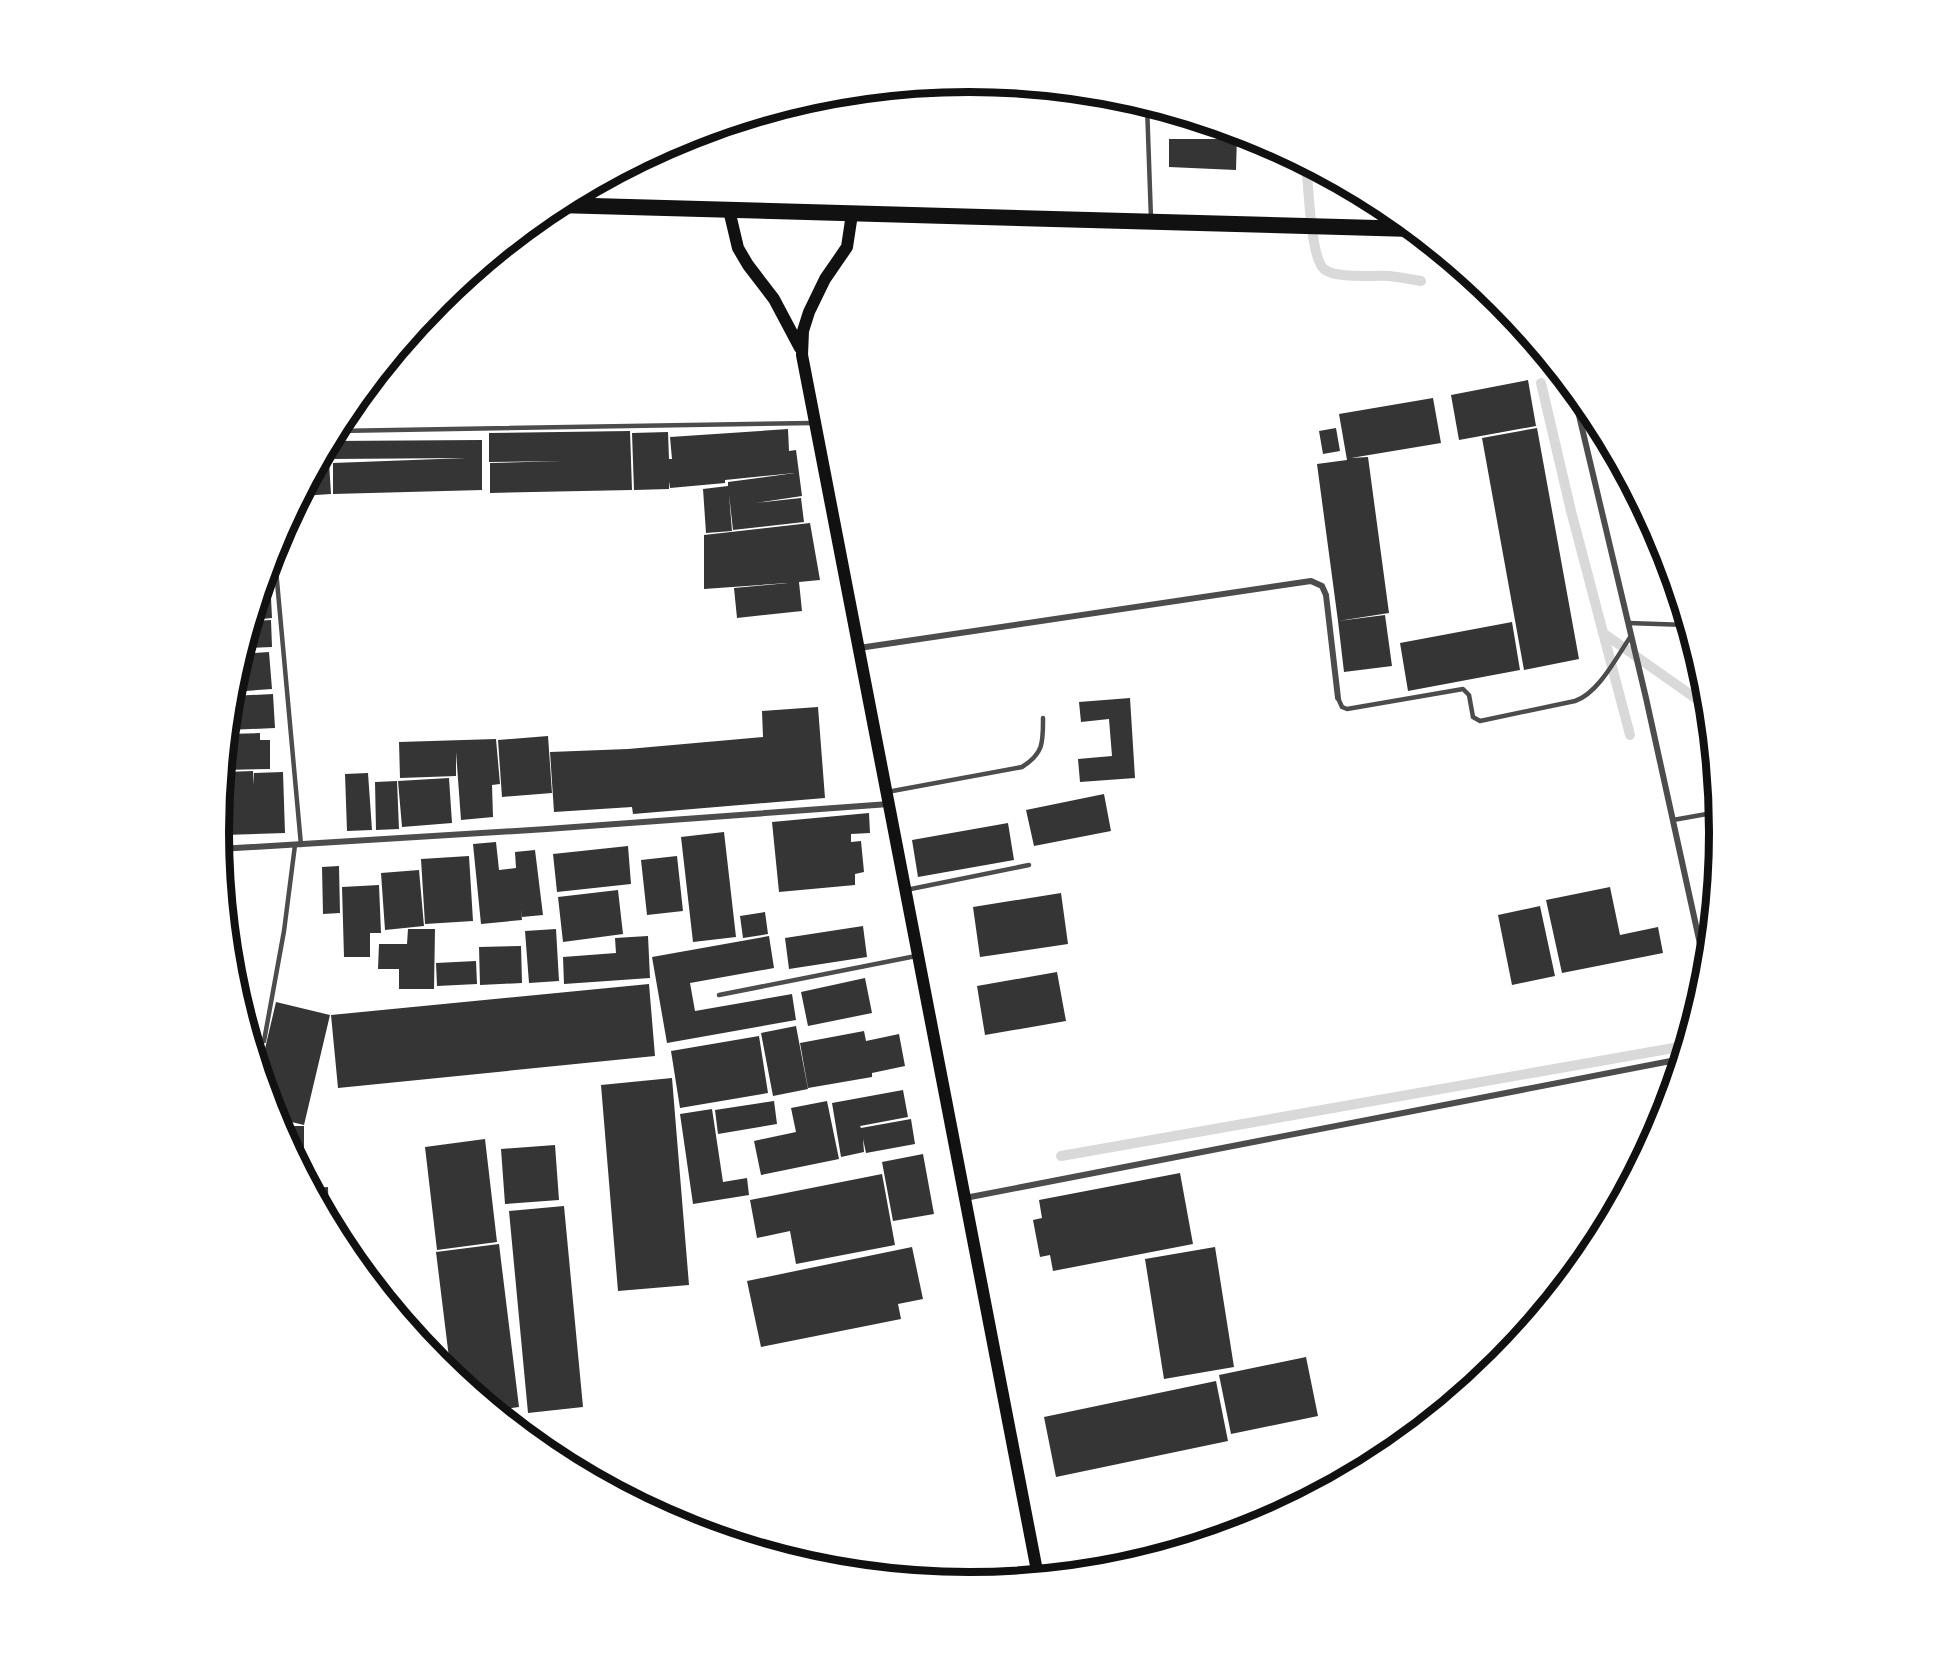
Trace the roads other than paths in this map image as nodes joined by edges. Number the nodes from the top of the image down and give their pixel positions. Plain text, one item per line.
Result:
1 (1147, 114) edge
2 (575, 206) edge
3 (729, 210) junction
4 (852, 214) junction
5 (1151, 222) junction
6 (1397, 229) edge
7 (802, 355) junction
8 (1578, 411) edge
9 (816, 423) junction
10 (347, 431) edge
11 (276, 573) edge
12 (1628, 623) junction
13 (1679, 625) edge
14 (1631, 636) junction
15 (859, 648) junction
16 (1338, 698) joint
17 (1042, 718) dead end
18 (888, 798) junction
19 (1709, 814) edge
20 (1673, 820) junction
21 (298, 845) junction
22 (229, 849) edge
23 (1029, 866) dead end
24 (906, 890) junction
25 (1700, 944) edge
26 (918, 955) junction
27 (719, 995) dead end
28 (264, 1041) dead end
29 (1673, 1061) edge
30 (965, 1198) junction
31 (1037, 1569) edge

1 - 5 lane
2 - 3 highway
3 - 4 highway
3 - 7 main road
4 - 5 highway
4 - 7 main road
5 - 6 highway
7 - 9 main road
8 - 12 street
9 - 10 lane
9 - 15 main road
11 - 21 lane
12 - 13 lane
12 - 14 street
14 - 16 lane
14 - 20 street
15 - 16 street
15 - 18 main road
17 - 18 lane
18 - 21 street
18 - 24 main road
19 - 20 lane
20 - 25 street
21 - 22 street
21 - 28 lane
23 - 24 lane
24 - 26 main road
26 - 27 lane
26 - 30 main road
29 - 30 street
30 - 31 main road

